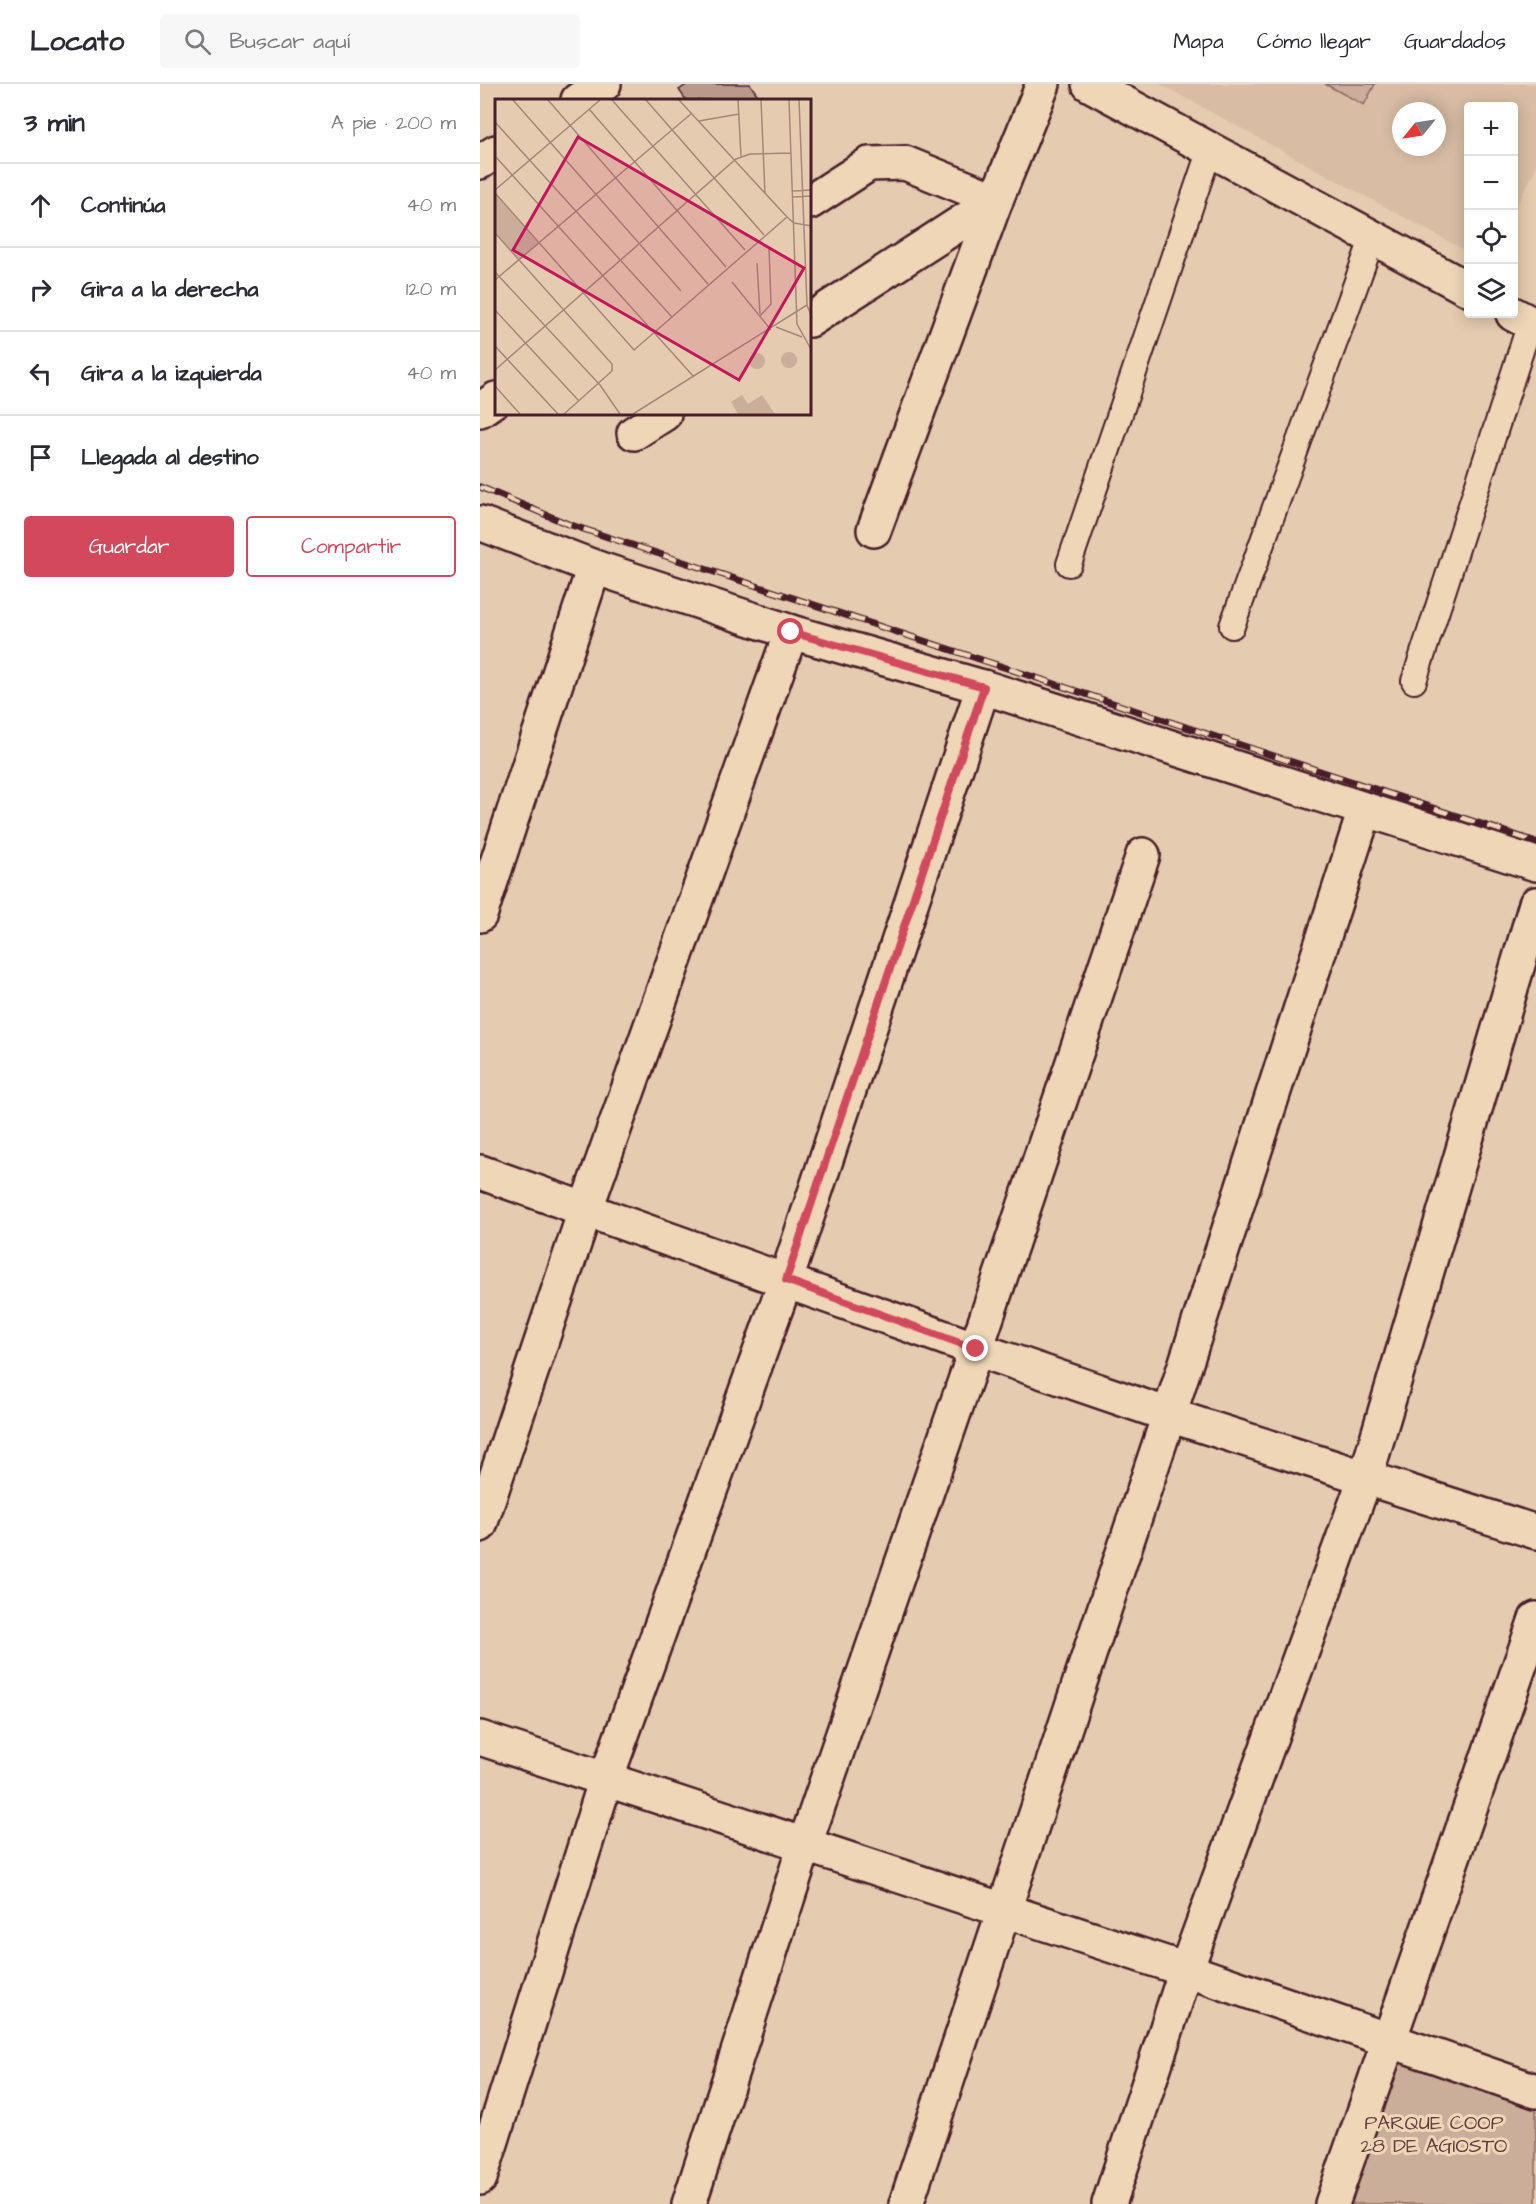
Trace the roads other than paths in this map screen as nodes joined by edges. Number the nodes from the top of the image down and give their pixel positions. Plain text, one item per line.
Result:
1 (604, 84) edge
2 (1042, 84) edge
3 (1089, 84) edge
4 (580, 99) edge
5 (1210, 149) junction
6 (495, 153) edge
7 (480, 162) edge
8 (812, 200) edge
9 (996, 200) junction
10 (1373, 237) junction
11 (1464, 287) edge
12 (812, 319) edge
13 (1526, 321) edge
14 (495, 400) edge
15 (480, 410) edge
16 (661, 416) edge
17 (634, 433) dead end
18 (480, 523) edge
19 (874, 530) dead end
20 (1069, 564) dead end
21 (594, 567) junction
22 (1232, 626) dead end
23 (791, 632) junction
24 (1414, 681) dead end
25 (984, 687) junction
26 (1365, 810) junction
27 (1143, 855) dead end
28 (1536, 864) edge
29 (1536, 904) edge
30 (480, 915) edge
31 (480, 1172) edge
32 (585, 1211) junction
33 (786, 1280) junction
34 (976, 1349) junction
35 (1168, 1415) junction
36 (1366, 1476) junction
37 (480, 1525) edge
38 (1536, 1532) edge
39 (1536, 1620) edge
40 (480, 1738) edge
41 (606, 1779) junction
42 (805, 1844) junction
43 (1004, 1910) junction
44 (1186, 1970) junction
45 (1390, 2040) junction
46 (1536, 2091) edge
47 (480, 2178) edge
48 (690, 2204) edge
49 (906, 2204) edge
50 (1109, 2204) edge
51 (1332, 2204) edge

1 - 4 street
2 - 9 street
3 - 5 street
5 - 10 street
5 - 20 street
6 - 7 street
8 - 9 street
9 - 12 street
9 - 19 street
10 - 11 street
10 - 22 street
13 - 24 street
14 - 15 street
16 - 17 street
18 - 21 street
21 - 23 street
21 - 30 street
23 - 25 street
23 - 32 street
25 - 26 street
25 - 33 street
26 - 28 street
26 - 35 street
27 - 34 street
29 - 36 street
31 - 32 street
32 - 33 street
32 - 37 street
33 - 34 street
33 - 41 street
34 - 35 street
34 - 42 street
35 - 36 street
35 - 43 street
36 - 38 street
36 - 44 street
39 - 45 street
40 - 41 street
41 - 42 street
41 - 47 street
42 - 43 street
42 - 48 street
43 - 44 street
43 - 49 street
44 - 45 street
44 - 50 street
45 - 46 street
45 - 51 street

